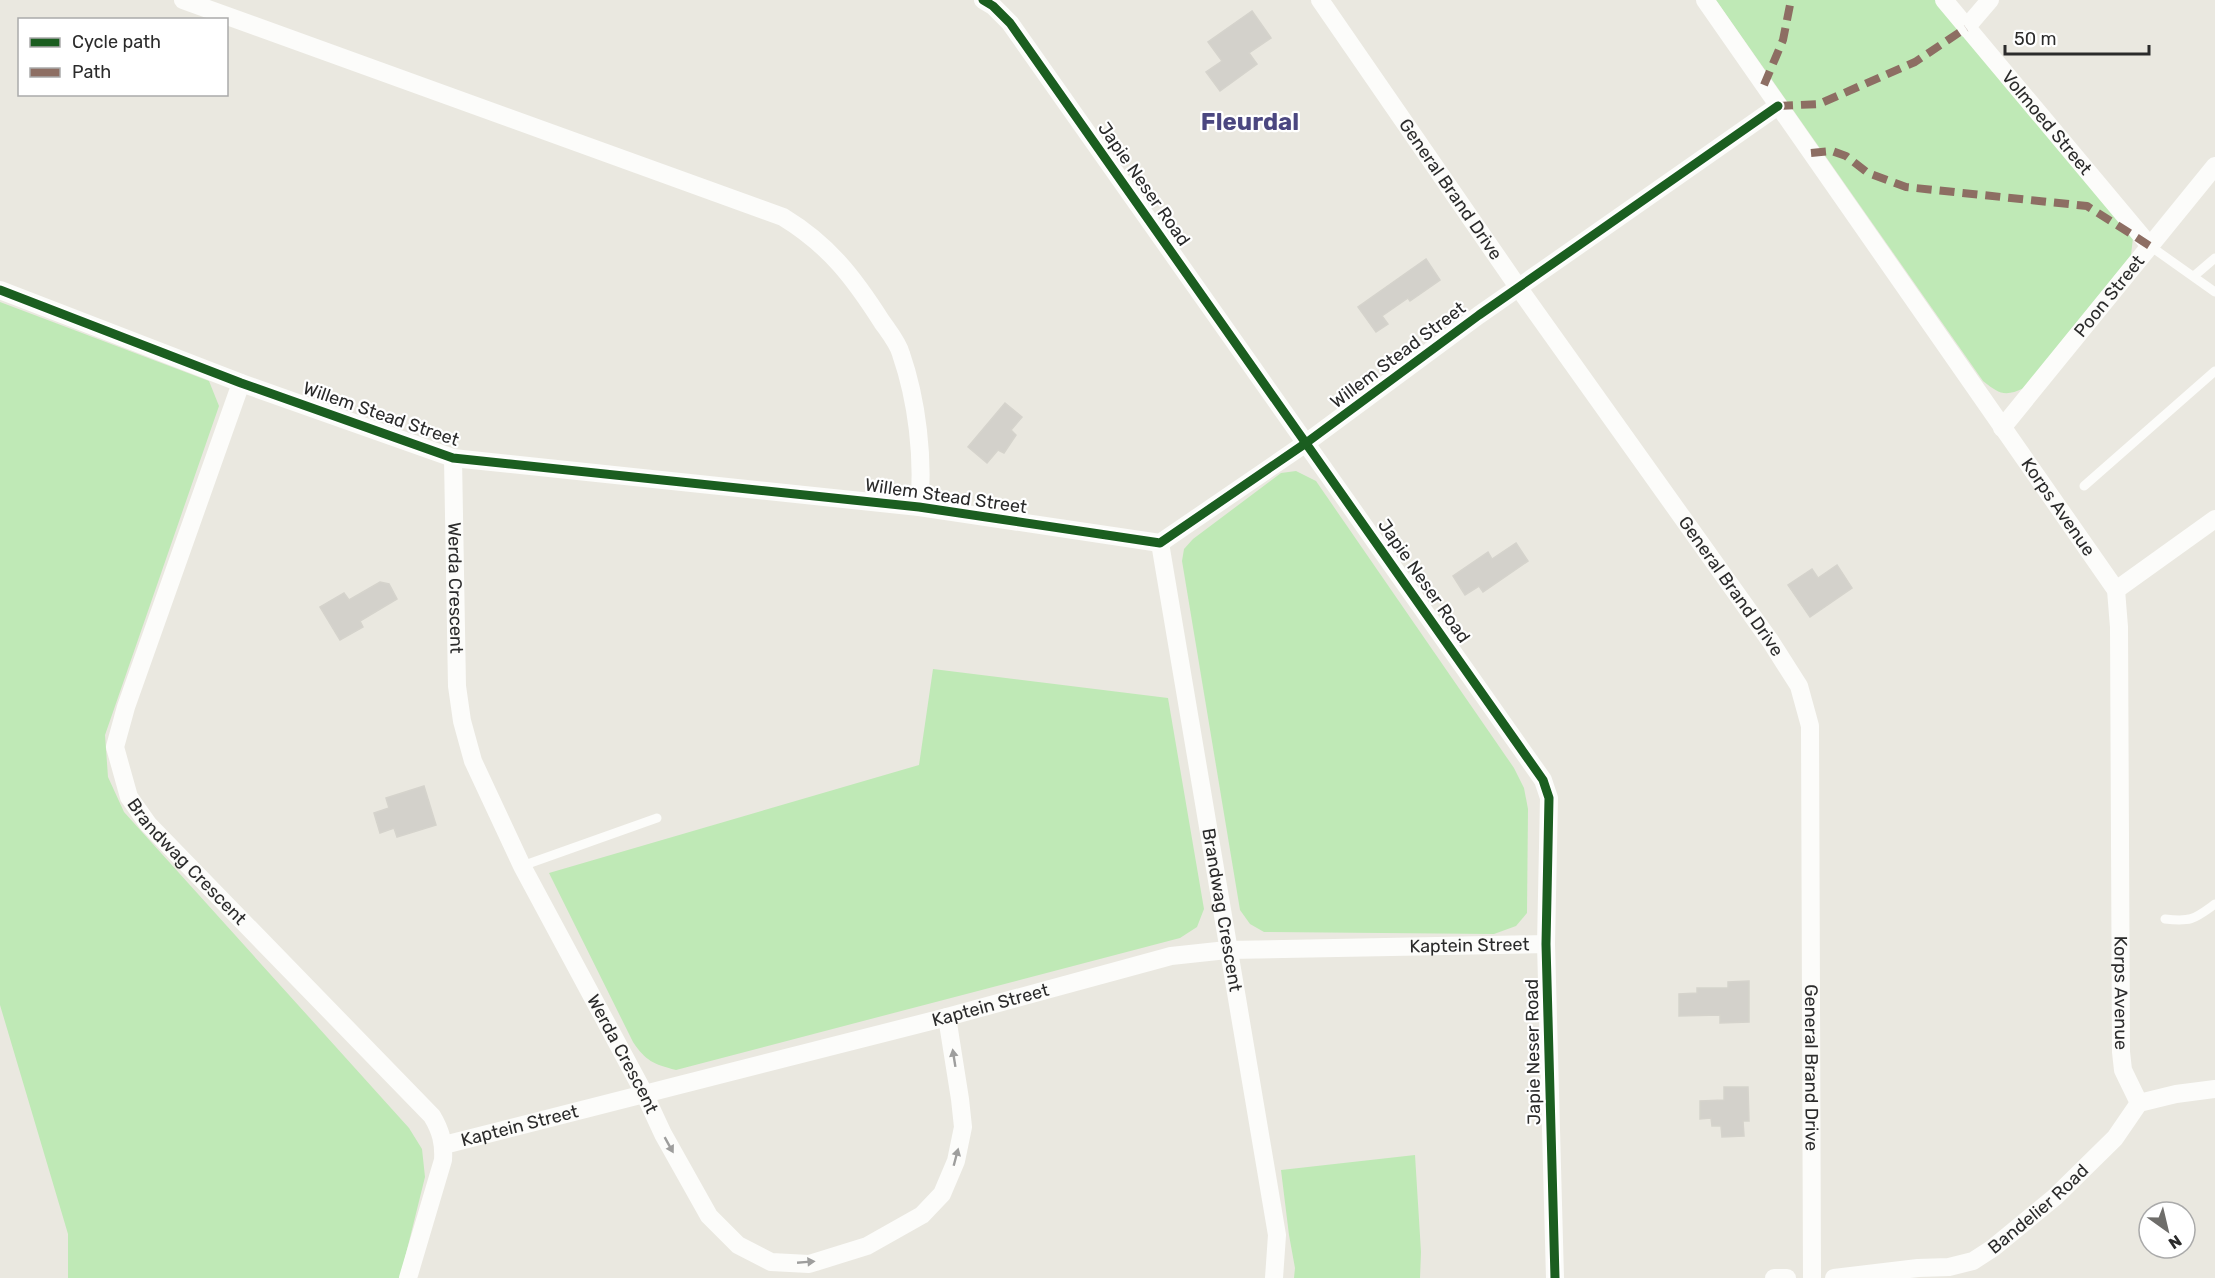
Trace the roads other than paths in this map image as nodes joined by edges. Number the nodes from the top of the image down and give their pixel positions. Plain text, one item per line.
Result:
1 (983, 0) edge
2 (1320, 0) edge
3 (1705, 0) edge
4 (1944, 0) edge
5 (1990, 0) edge
6 (192, 2) edge
7 (1966, 28) junction
8 (1778, 106) junction
9 (2215, 166) edge
10 (2150, 246) junction
11 (2215, 258) edge
12 (2194, 276) junction
13 (1518, 287) junction
14 (0, 290) edge
15 (2215, 292) edge
16 (2215, 371) edge
17 (241, 383) junction
18 (2002, 428) junction
19 (1306, 443) junction
20 (453, 458) junction
21 (2084, 486) dead end
22 (919, 507) junction
23 (2215, 519) edge
24 (1160, 543) junction
25 (2116, 590) junction
26 (657, 818) dead end
27 (522, 866) junction
28 (2215, 904) edge
29 (2165, 919) dead end
30 (1546, 944) junction
31 (1227, 950) junction
32 (947, 1017) junction
33 (2215, 1089) edge
34 (644, 1093) junction
35 (2139, 1104) junction
36 (444, 1145) junction
37 (408, 1278) edge
38 (1274, 1278) edge
39 (1555, 1278) edge
40 (1774, 1278) edge
41 (1787, 1278) edge
42 (1812, 1278) edge
43 (1834, 1278) edge

1 - 19 street, Japie Neser Road
2 - 13 street, General Brand Drive
3 - 8 street, Korps Avenue
4 - 7 street, Volmoed Street
5 - 7 street
6 - 22 street, Willem Stead Street
7 - 10 street, Volmoed Street
8 - 13 street, Willem Stead Street
8 - 18 street, Korps Avenue
9 - 10 street, Poon Street
10 - 12 lane
10 - 18 street, Poon Street
11 - 12 lane
12 - 15 lane
13 - 19 street, Willem Stead Street
13 - 42 street, General Brand Drive
14 - 17 street, Willem Stead Street
16 - 21 lane
17 - 20 street, Willem Stead Street
17 - 36 street, Brandwag Crescent
18 - 25 street, Korps Avenue
19 - 24 street, Willem Stead Street
19 - 30 street, Japie Neser Road
20 - 22 street, Willem Stead Street
20 - 27 street, Werda Crescent
22 - 24 street, Willem Stead Street
23 - 25 street
24 - 31 street, Brandwag Crescent
25 - 35 street, Korps Avenue
26 - 27 lane
27 - 34 street, Werda Crescent
28 - 29 lane
30 - 31 street, Kaptein Street
30 - 39 street, Japie Neser Road
31 - 32 street, Kaptein Street
31 - 38 street, Brandwag Crescent
32 - 34 street, Kaptein Street
34 -> 32 street, Werda Crescent
33 - 35 street
34 - 36 street, Kaptein Street
35 - 43 street, Bandelier Road
36 - 37 street
40 - 41 street

